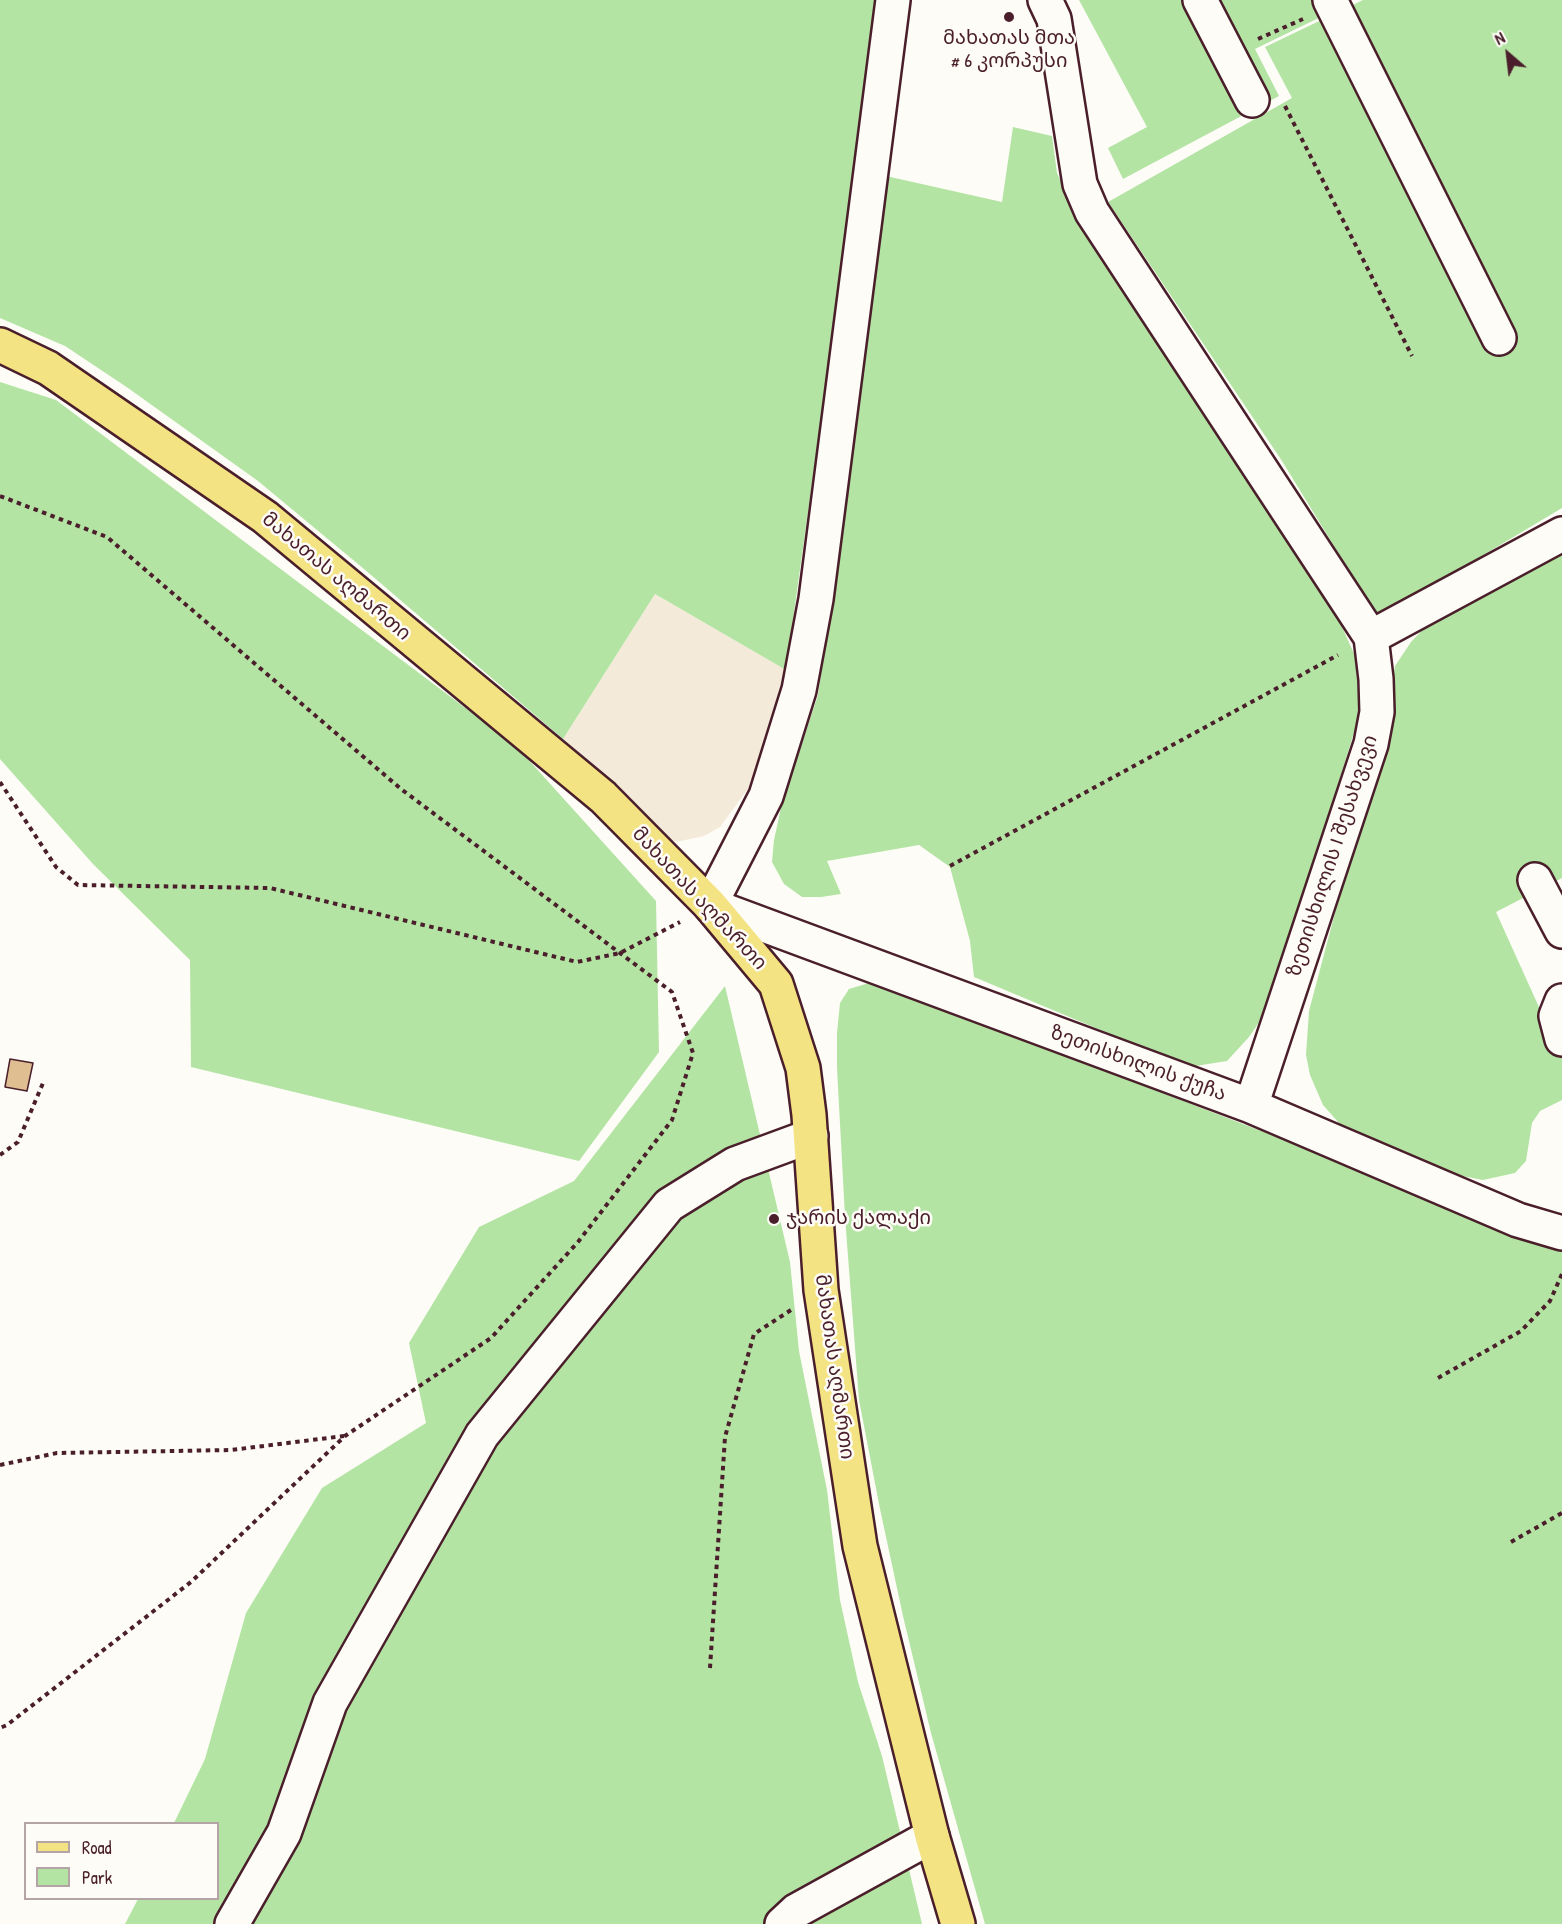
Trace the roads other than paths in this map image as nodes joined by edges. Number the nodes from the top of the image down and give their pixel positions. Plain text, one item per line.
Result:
1 (914, 0) edge
2 (1045, 0) edge
3 (1200, 0) edge
4 (1331, 3) edge
5 (891, 15) edge
6 (1252, 100) dead end
7 (1498, 338) dead end
8 (0, 345) edge
9 (1562, 534) edge
10 (1371, 637) junction
11 (1535, 879) dead end
12 (710, 905) junction
13 (1562, 931) edge
14 (1562, 1001) edge
15 (1562, 1039) edge
16 (1251, 1106) junction
17 (811, 1136) junction
18 (1562, 1233) edge
19 (932, 1836) junction
20 (232, 1924) edge
21 (782, 1924) edge
22 (958, 1924) edge

1 - 5 street
2 - 10 street
3 - 6 street
4 - 7 street
5 - 12 street
8 - 12 main road, მახათას აღმართი
9 - 10 street
10 - 16 street, ზეთისხილის I შესახვევი
11 - 13 street
12 - 16 street, ზეთისხილის ქუჩა
12 - 17 main road, მახათას აღმართი
14 - 15 street
16 - 18 street, ზეთისხილის ქუჩა
17 - 19 main road, მახათას აღმართი
17 - 20 street
19 - 21 street
19 - 22 main road, მახათას აღმართი

